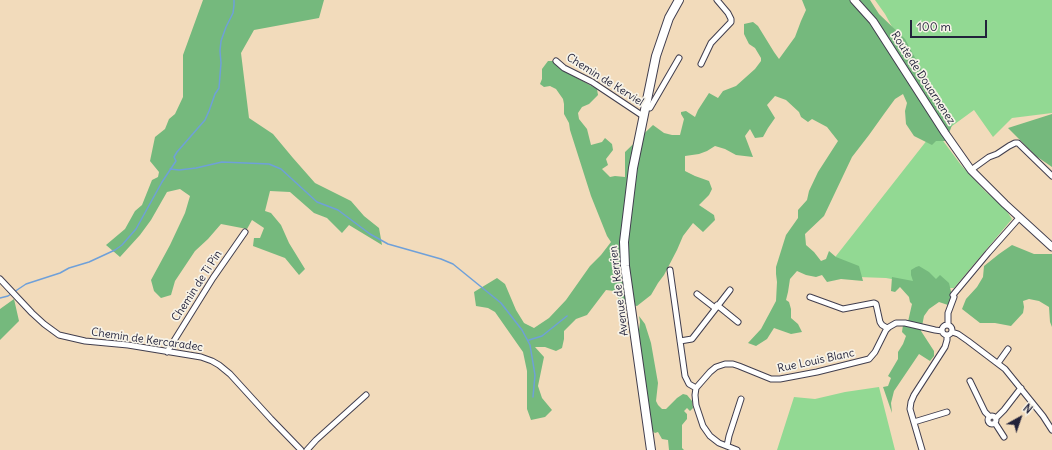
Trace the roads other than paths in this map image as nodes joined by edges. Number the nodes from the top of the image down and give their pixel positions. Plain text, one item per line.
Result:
1 (679, 0) edge
2 (684, 0) edge
3 (717, 0) edge
4 (854, 0) edge
5 (663, 33) junction
6 (679, 58) dead end
7 (556, 61) dead end
8 (701, 64) dead end
9 (645, 106) junction
10 (643, 116) junction
11 (971, 170) junction
12 (1052, 176) edge
13 (1019, 218) junction
14 (245, 232) dead end
15 (1052, 247) edge
16 (670, 270) dead end
17 (0, 279) edge
18 (730, 290) dead end
19 (697, 294) dead end
20 (810, 297) dead end
21 (716, 307) junction
22 (738, 322) dead end
23 (948, 325) junction
24 (887, 328) junction
25 (942, 330) junction
26 (950, 334) junction
27 (680, 340) junction
28 (1008, 349) dead end
29 (167, 352) junction
30 (998, 363) junction
31 (970, 381) dead end
32 (696, 388) junction
33 (1021, 388) junction
34 (366, 395) dead end
35 (742, 399) dead end
36 (947, 412) dead end
37 (995, 420) junction
38 (914, 422) junction
39 (1052, 430) edge
40 (1004, 437) dead end
41 (727, 446) junction
42 (301, 450) edge
43 (307, 450) edge
44 (651, 450) edge
45 (737, 450) edge
46 (922, 450) edge

1 - 5 main road, Avenue de Kerrien
2 - 5 main road, Avenue de Kerrien
3 - 8 street
4 - 11 main road, Route de Douarnenez
5 - 9 main road, Avenue de Kerrien
6 - 9 street
7 - 10 street, Chemin de Kerviel
9 - 10 main road, Avenue de Kerrien
10 - 44 main road, Avenue de Kerrien
11 - 12 street
11 - 13 main road, Route de Douarnenez
13 - 15 main road, Route de Douarnenez
13 - 23 street
14 - 29 street, Chemin de Ti Pin
16 - 27 street
17 - 29 street, Chemin de Kercaradec
18 - 21 street
19 - 21 street
20 - 24 street
21 - 22 street
21 - 27 street
23 - 25 street
23 - 26 street
24 - 25 street
24 - 32 street, Rue Louis Blanc
25 - 26 street
26 - 30 street
26 - 38 street
27 - 32 street
28 - 30 street
29 - 42 street, Chemin de Kercaradec
30 - 33 street
31 - 37 street
32 - 41 street
33 - 37 street
33 - 39 street
34 - 43 street
35 - 41 street
36 - 38 street
37 - 40 street
38 - 46 street
41 - 45 street

